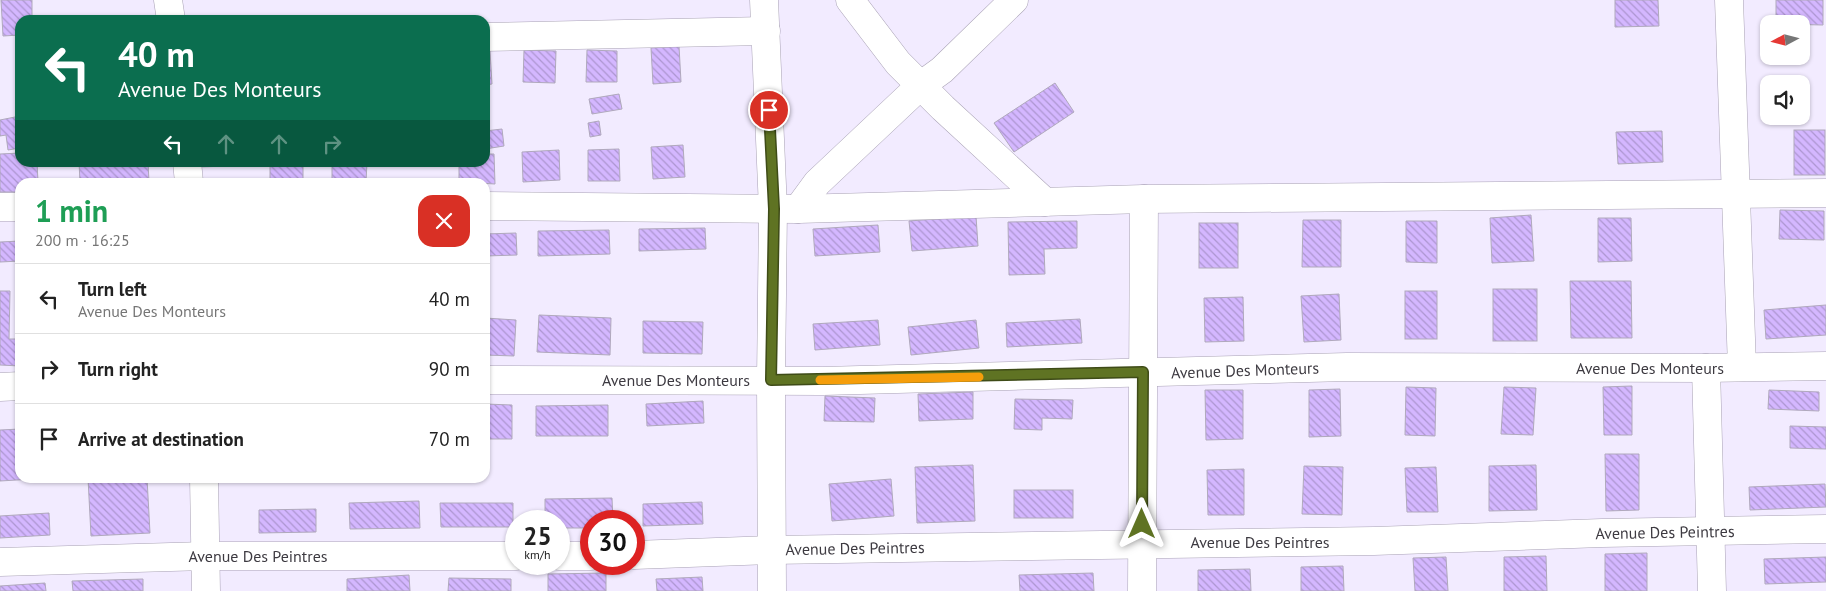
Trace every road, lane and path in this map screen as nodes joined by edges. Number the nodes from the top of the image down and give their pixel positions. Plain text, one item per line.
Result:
1 (168, 0) edge
2 (764, 0) edge
3 (850, 0) edge
4 (1014, 0) edge
5 (1729, 0) edge
6 (170, 15) edge
7 (766, 31) junction
8 (490, 37) edge
9 (920, 86) junction
10 (1826, 192) edge
11 (1738, 193) junction
12 (1144, 199) junction
13 (1044, 202) junction
14 (490, 206) edge
15 (0, 207) edge
16 (15, 207) edge
17 (786, 209) junction
18 (1826, 366) edge
19 (1742, 367) junction
20 (1706, 368) junction
21 (1143, 372) junction
22 (490, 380) edge
23 (771, 380) junction
24 (15, 386) edge
25 (0, 387) edge
26 (204, 483) edge
27 (1826, 529) edge
28 (1710, 531) junction
29 (1142, 543) junction
30 (771, 550) junction
31 (645, 555) edge
32 (205, 556) junction
33 (505, 556) edge
34 (0, 562) edge
35 (206, 591) edge
36 (772, 591) edge
37 (1142, 591) edge
38 (1712, 591) edge

1 - 6 street
2 - 7 street
3 - 9 street
4 - 9 street
5 - 11 street
7 - 8 street
7 - 17 street
9 - 13 street
9 - 17 street
10 - 11 street
11 - 12 street
11 - 19 street
12 - 13 street
12 - 21 street
13 - 17 street
14 - 17 street
15 - 16 street
17 - 23 street
18 - 19 street, Avenue Des Monteurs
19 - 20 street, Avenue Des Monteurs
20 - 21 street, Avenue Des Monteurs
20 - 28 street
21 - 23 street, Avenue Des Monteurs
21 - 29 street
22 - 23 street, Avenue Des Monteurs
23 - 30 street
24 - 25 street
26 - 32 street
27 - 28 street, Avenue Des Peintres
28 - 29 street, Avenue Des Peintres
28 - 38 street
29 - 30 street, Avenue Des Peintres
29 - 37 street
30 - 31 street, Avenue Des Peintres
30 - 36 street
32 - 33 street, Avenue Des Peintres
32 - 34 street, Avenue Des Peintres
32 - 35 street

